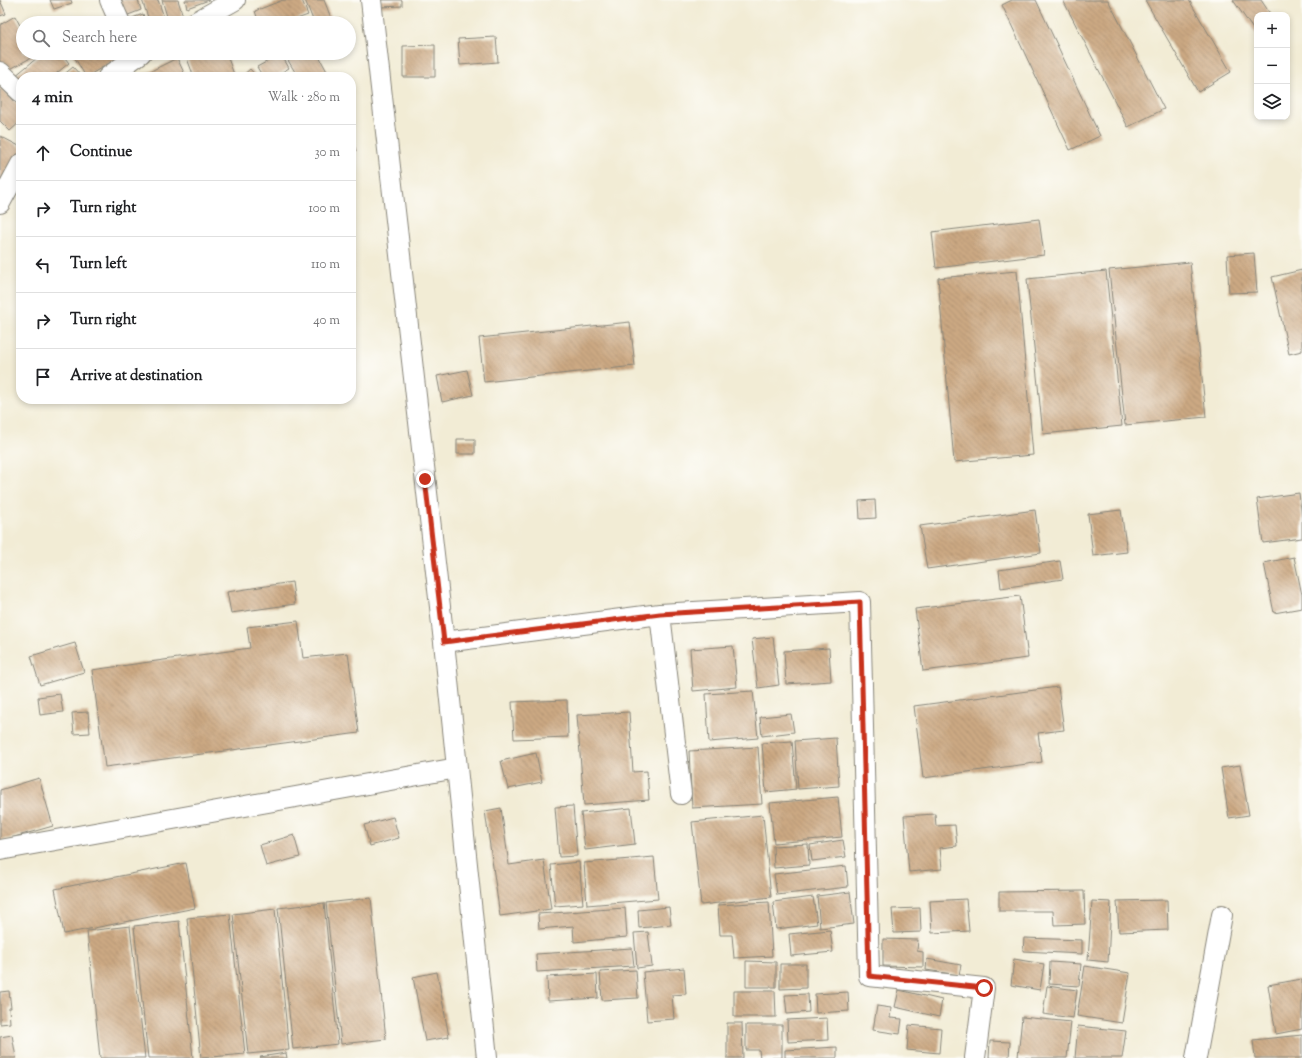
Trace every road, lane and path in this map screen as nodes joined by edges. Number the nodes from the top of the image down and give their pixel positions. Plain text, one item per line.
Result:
1 (110, 0) edge
2 (235, 0) edge
3 (371, 0) edge
4 (117, 16) edge
5 (206, 16) edge
6 (129, 60) edge
7 (0, 72) edge
8 (114, 72) edge
9 (16, 87) edge
10 (16, 173) edge
11 (0, 203) edge
12 (660, 614) junction
13 (444, 642) junction
14 (457, 768) junction
15 (681, 794) dead end
16 (0, 850) edge
17 (1222, 915) dead end
18 (487, 1058) edge
19 (974, 1058) edge
20 (1196, 1058) edge

1 - 4 street
2 - 5 street
3 - 13 street
6 - 8 street
7 - 9 street
10 - 11 street
12 - 13 street
12 - 15 street
12 - 19 street
13 - 14 street
14 - 16 street
14 - 18 street
17 - 20 street

